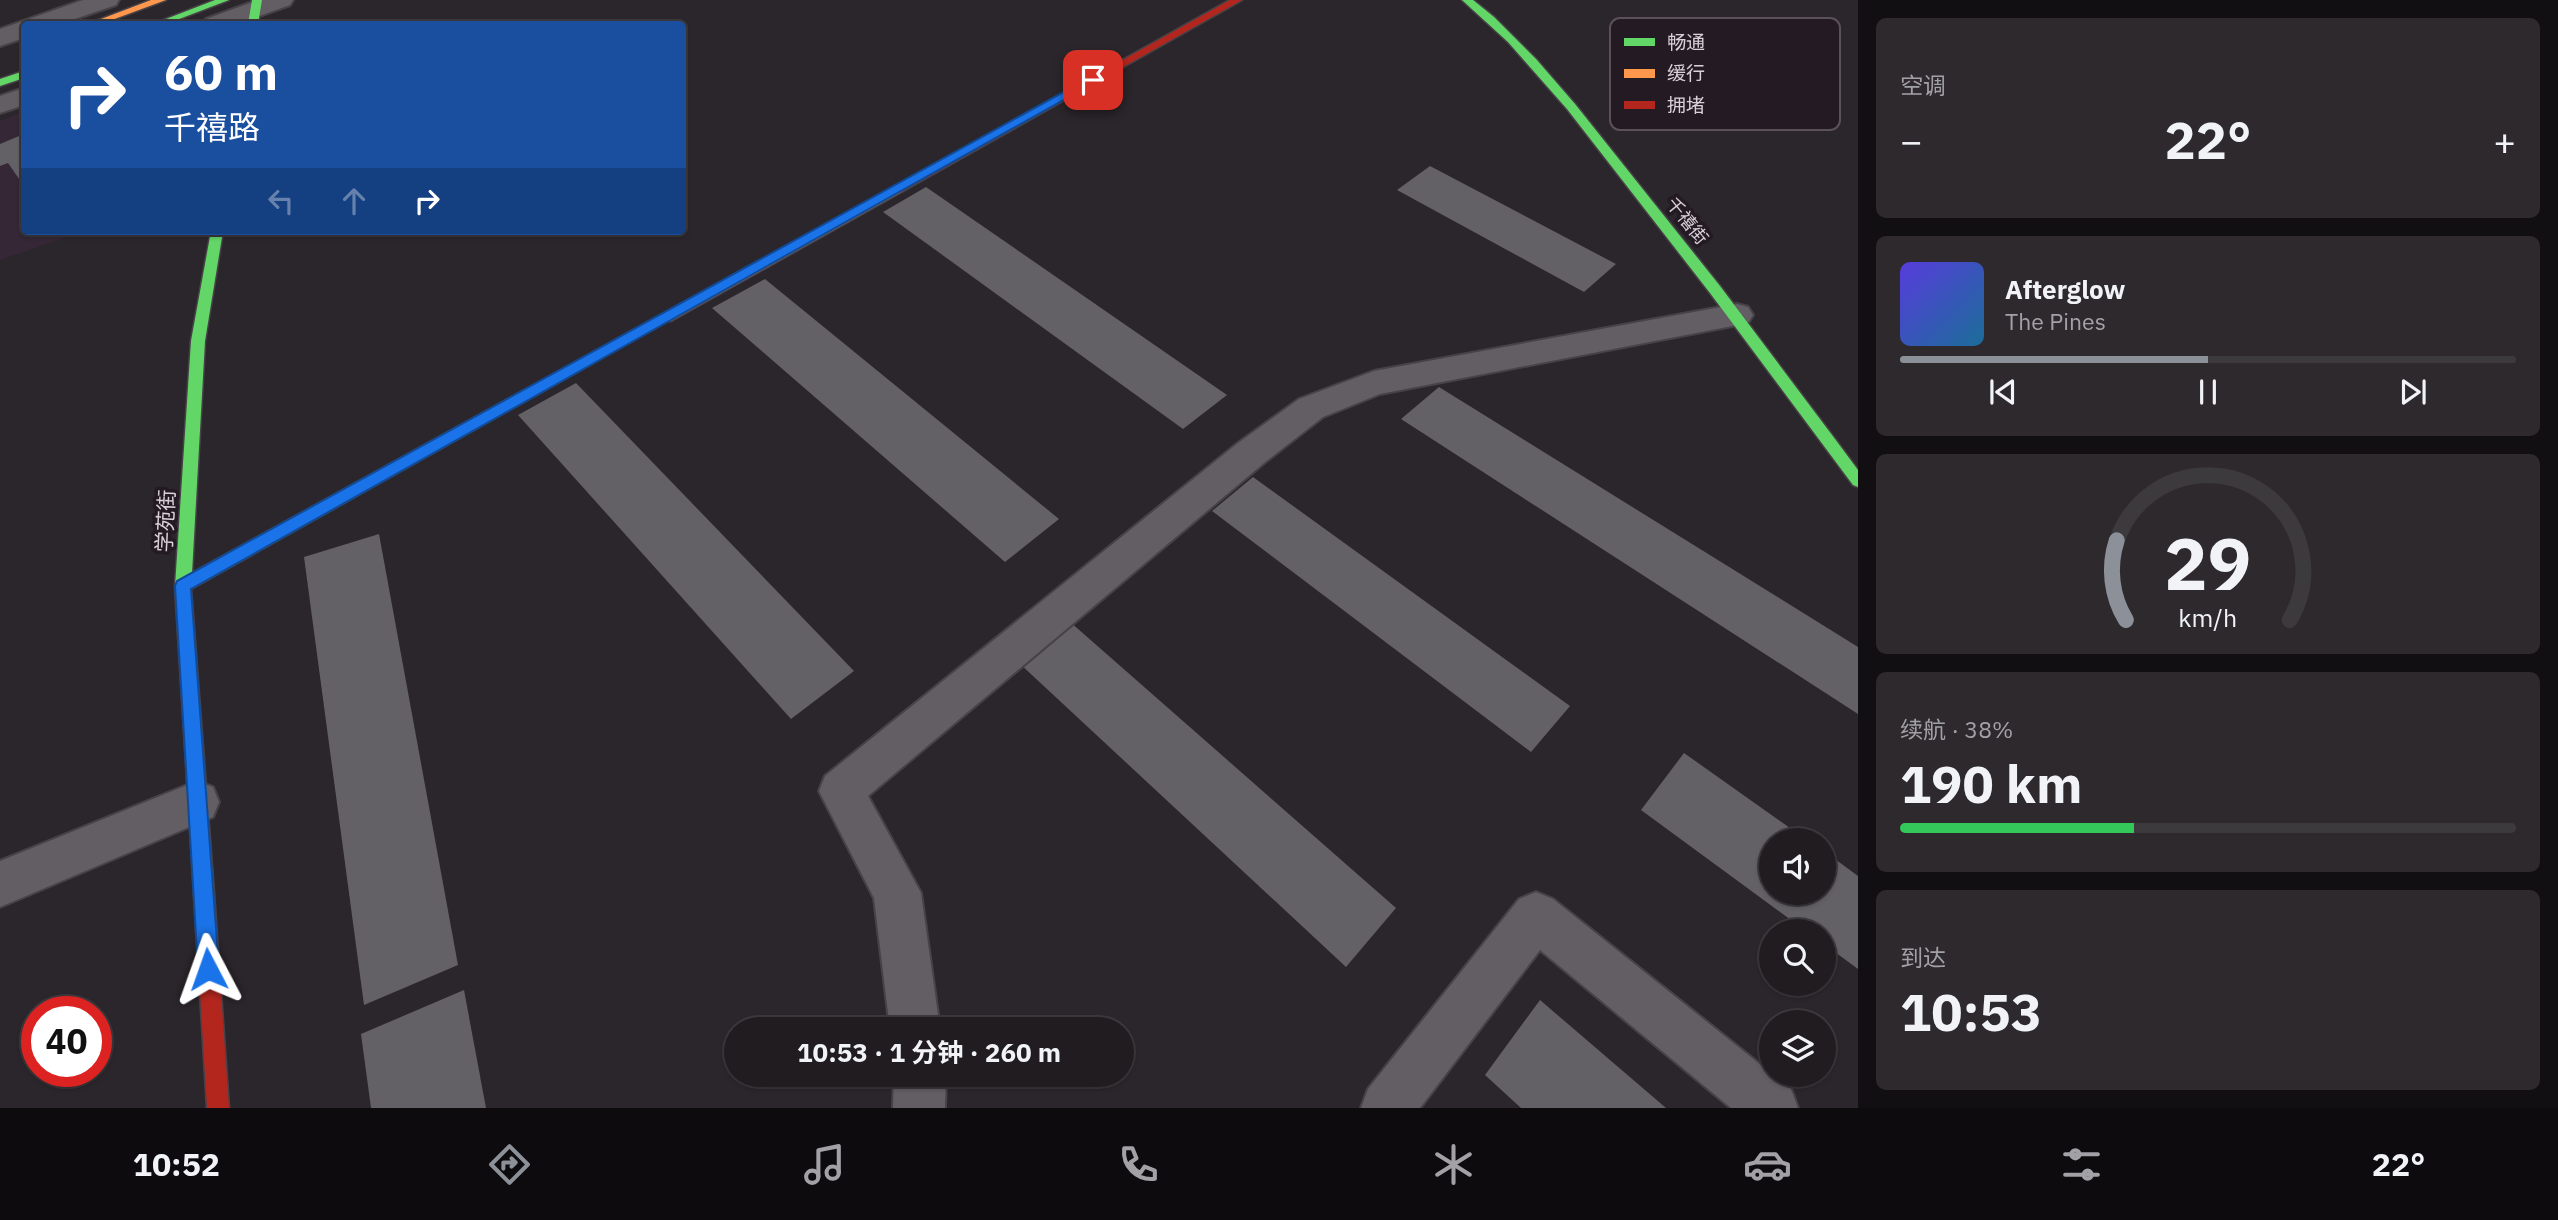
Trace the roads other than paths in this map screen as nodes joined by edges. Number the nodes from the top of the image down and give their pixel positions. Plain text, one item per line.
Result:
1 (107, 0) edge
2 (161, 0) edge
3 (224, 0) edge
4 (281, 0) edge
5 (1237, 0) edge
6 (1467, 0) edge
7 (255, 11) edge
8 (46, 21) edge
9 (102, 21) edge
10 (166, 21) edge
11 (224, 21) edge
12 (21, 30) edge
13 (0, 37) edge
14 (21, 75) edge
15 (0, 83) edge
16 (21, 97) edge
17 (0, 105) edge
18 (216, 235) edge
19 (1737, 314) junction
20 (1858, 481) edge
21 (183, 586) junction
22 (197, 802) junction
23 (0, 884) edge
24 (913, 1017) edge
25 (920, 1087) edge
26 (218, 1108) edge
27 (919, 1108) edge
28 (1387, 1108) edge
29 (1772, 1108) edge

1 - 8 street
2 - 9 street
3 - 10 street
4 - 7 street
5 - 21 street
6 - 19 street, 千禧街
7 - 11 street
12 - 13 street
14 - 15 street
16 - 17 street
18 - 21 street, 学苑街
19 - 20 street, 千禧街
19 - 24 street
21 - 22 street, 学苑街
22 - 23 street
22 - 26 street, 学苑街
25 - 27 street
28 - 29 street

